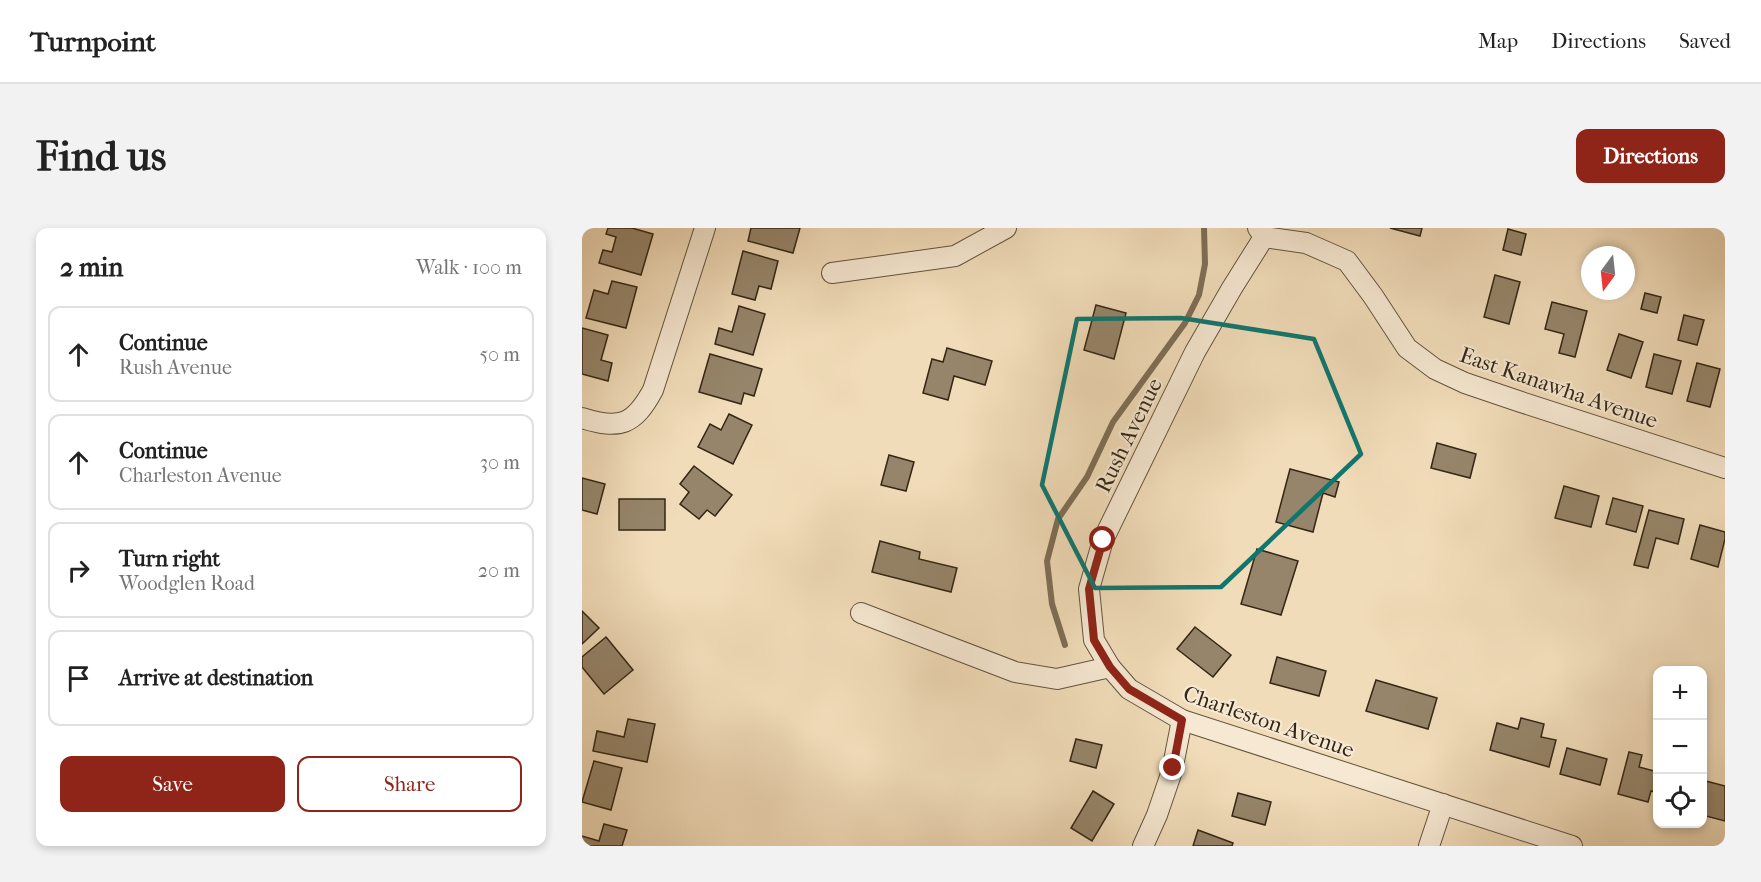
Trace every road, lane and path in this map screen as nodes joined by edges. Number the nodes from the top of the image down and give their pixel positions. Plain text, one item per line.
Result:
1 (705, 228) edge
2 (1006, 228) edge
3 (1261, 233) edge
4 (832, 273) dead end
5 (582, 418) edge
6 (1725, 468) edge
7 (861, 613) dead end
8 (1110, 667) junction
9 (1182, 720) junction
10 (1443, 804) junction
11 (1143, 846) edge
12 (1429, 846) edge
13 (1572, 846) edge

1 - 5 street
2 - 4 street
3 - 6 street, East Kanawha Avenue
3 - 8 street, Rush Avenue
7 - 8 street
8 - 9 street, Charleston Avenue
9 - 10 street, Charleston Avenue
9 - 11 street
10 - 12 street
10 - 13 street, Charleston Avenue

